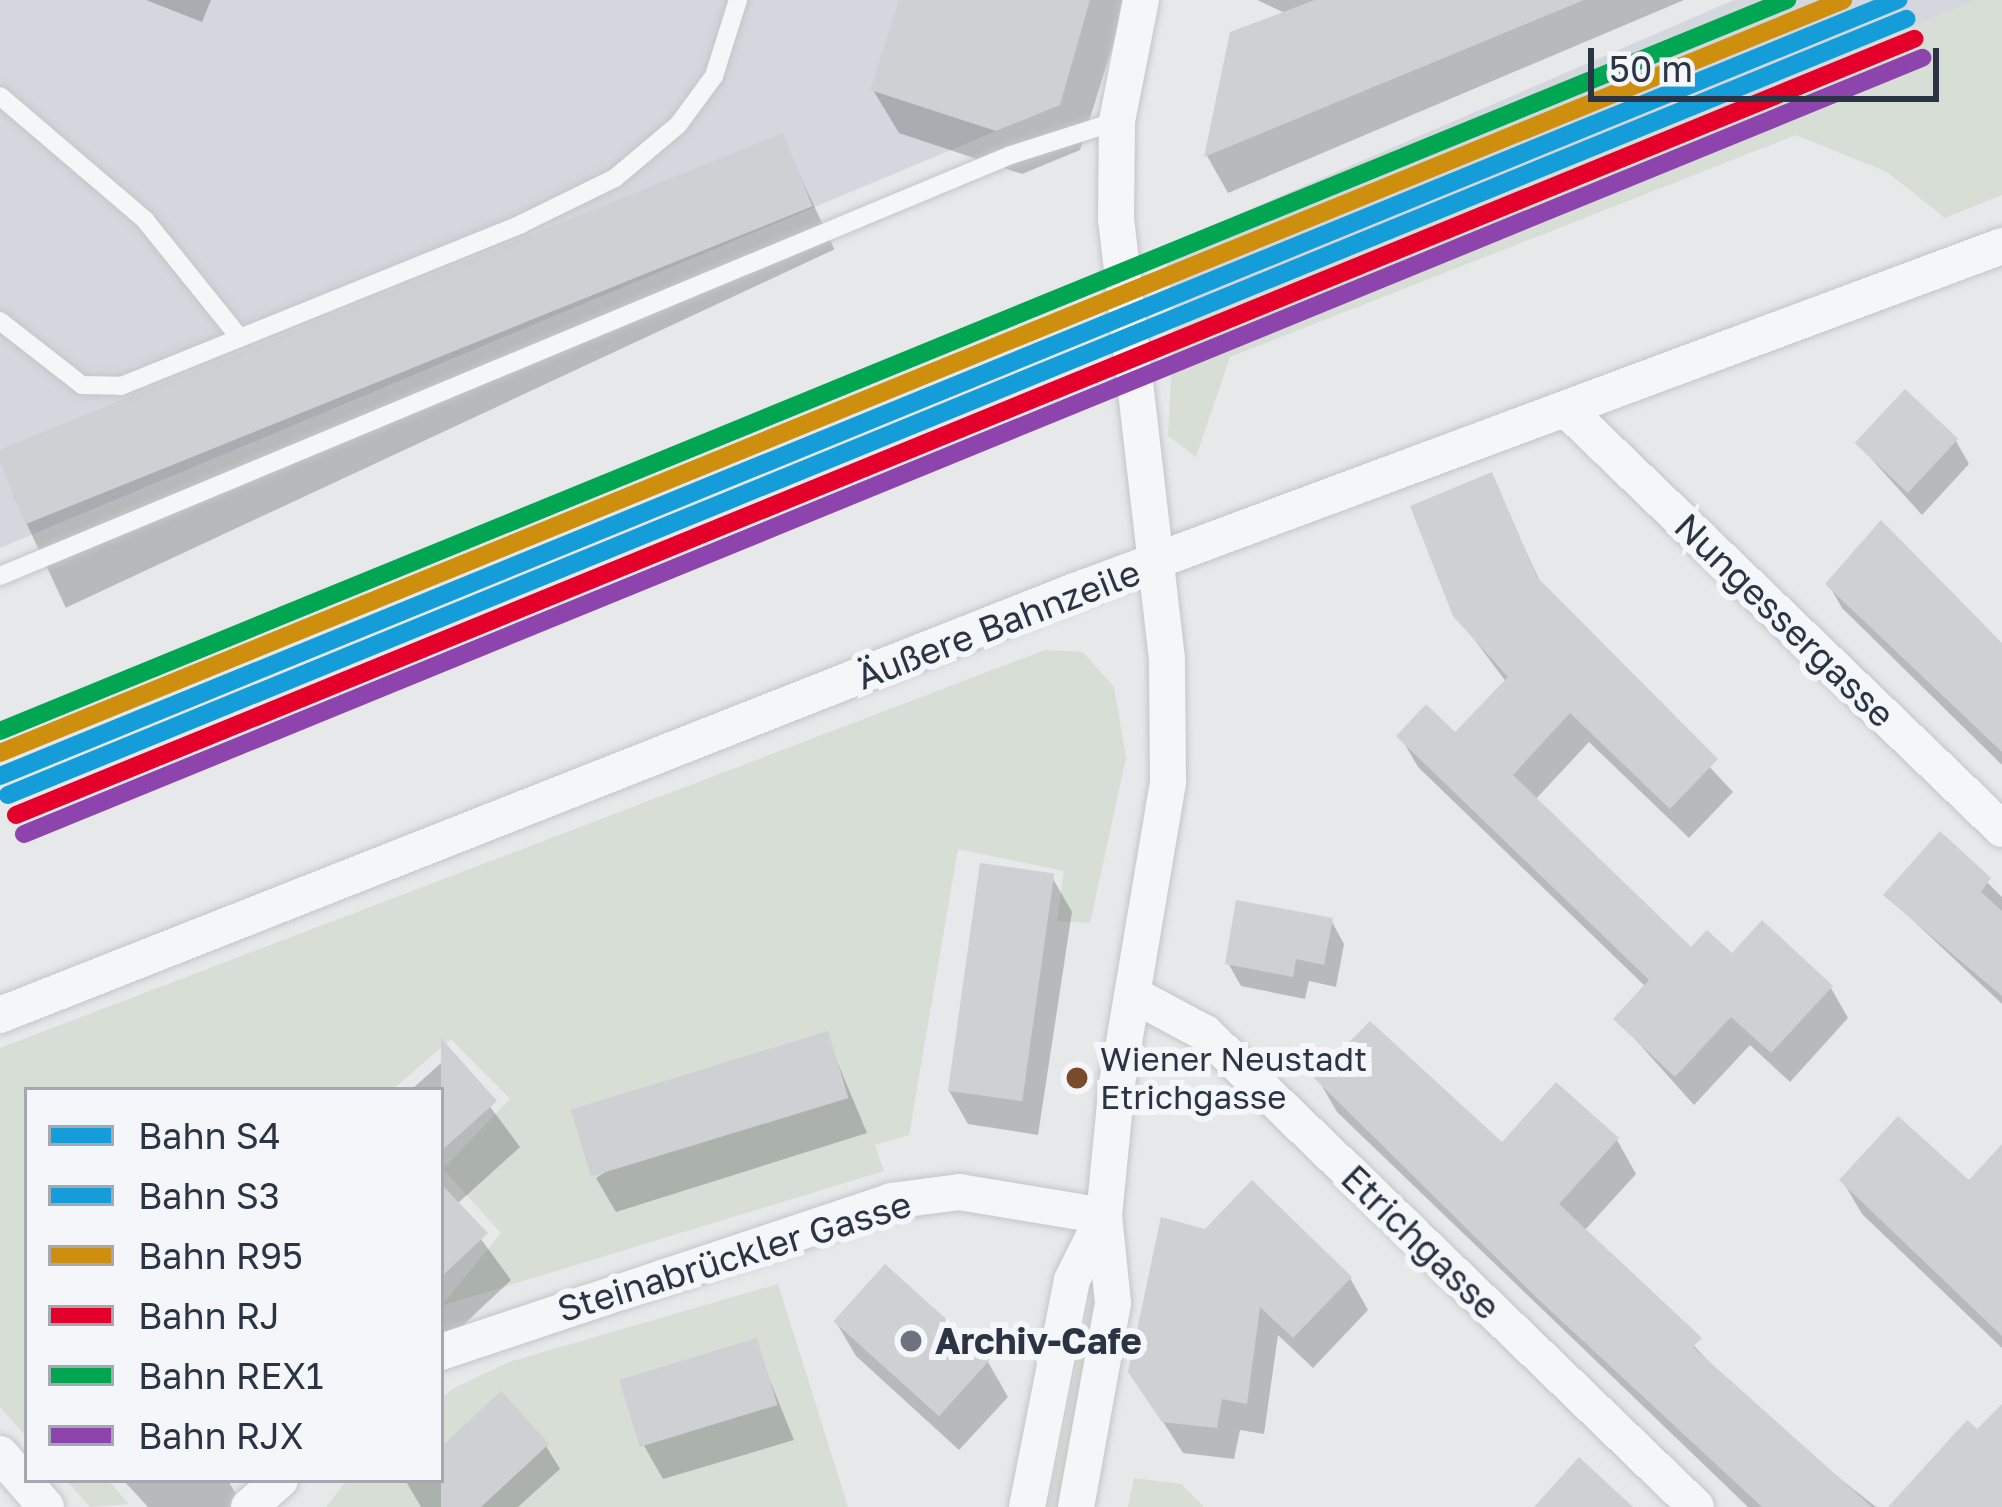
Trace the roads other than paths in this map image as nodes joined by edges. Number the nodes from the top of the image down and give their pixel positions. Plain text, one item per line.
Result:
1 (738, 0) edge
2 (1141, 0) edge
3 (0, 96) edge
4 (1118, 121) junction
5 (2002, 247) edge
6 (0, 321) edge
7 (240, 338) junction
8 (1569, 412) junction
9 (1157, 564) junction
10 (0, 576) edge
11 (2002, 829) edge
12 (1134, 995) junction
13 (0, 1015) edge
14 (1104, 1216) junction
15 (444, 1351) edge
16 (0, 1454) edge
17 (24, 1482) edge
18 (25, 1483) edge
19 (277, 1483) edge
20 (46, 1507) edge
21 (250, 1507) edge
22 (1027, 1507) edge
23 (1076, 1507) edge
24 (1696, 1507) edge

1 - 7 lane
2 - 4 street
3 - 7 lane
4 - 9 street
4 - 10 lane
5 - 8 street, Äußere Bahnzeile
6 - 7 lane
8 - 9 street, Äußere Bahnzeile
8 - 11 street, Nungessergasse
9 - 12 street
9 - 13 street, Äußere Bahnzeile
12 - 14 street
12 - 24 street, Etrichgasse
14 - 15 street, Steinabrückler Gasse
14 - 22 street
14 - 23 street
16 - 17 street
18 - 20 street
19 - 21 street

